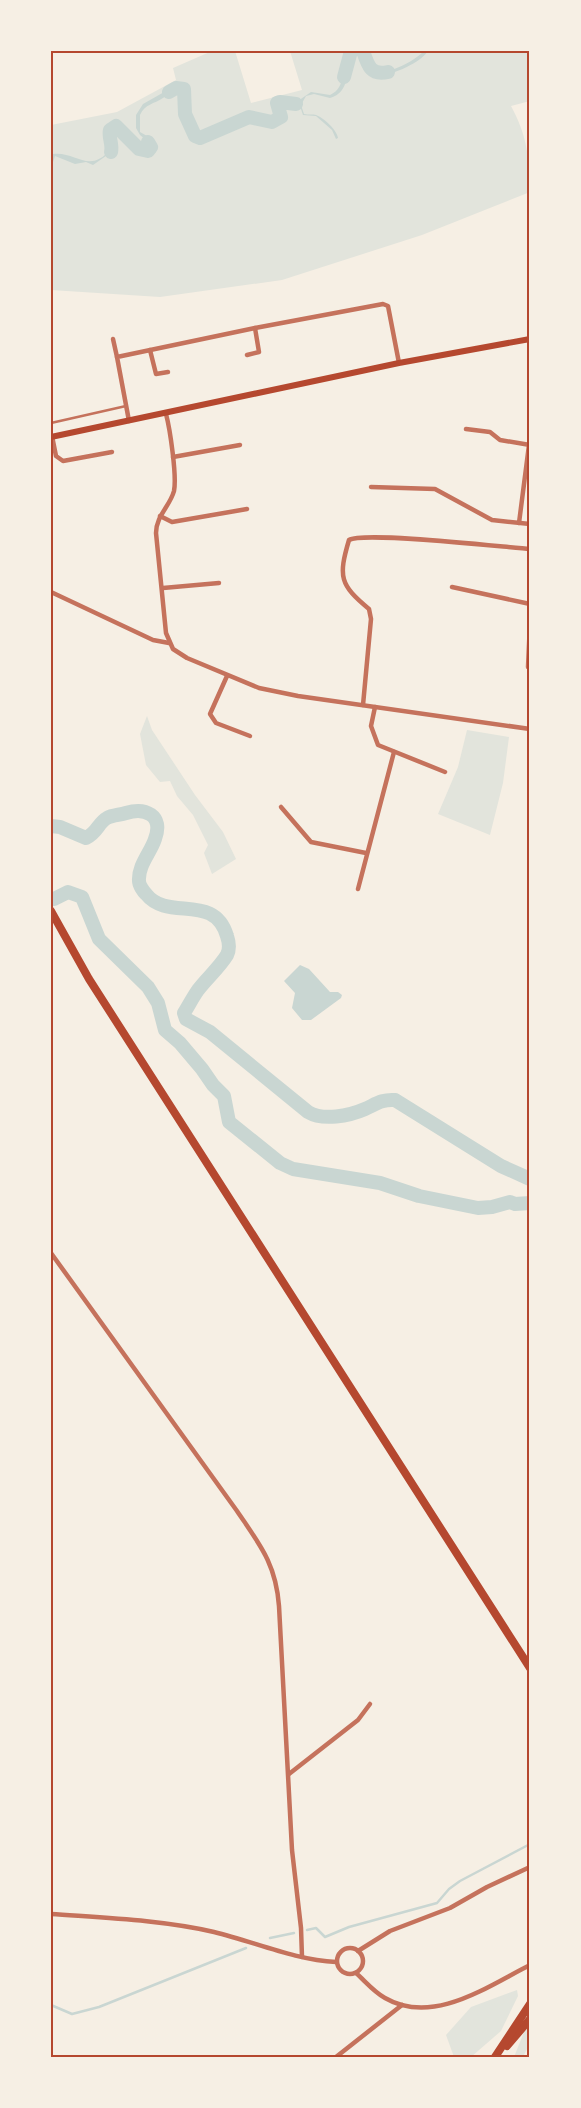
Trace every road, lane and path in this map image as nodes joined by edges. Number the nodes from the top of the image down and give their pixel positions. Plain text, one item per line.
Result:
1 (255, 328) junction
2 (112, 339) dead end
3 (530, 339) edge
4 (150, 350) junction
5 (247, 355) dead end
6 (117, 357) junction
7 (399, 363) junction
8 (168, 372) dead end
9 (126, 406) junction
10 (166, 414) junction
11 (129, 421) junction
12 (51, 423) edge
13 (466, 429) dead end
14 (52, 437) edge
15 (240, 445) dead end
16 (529, 445) edge
17 (112, 452) dead end
18 (173, 457) junction
19 (371, 487) dead end
20 (247, 509) dead end
21 (160, 516) junction
22 (519, 523) junction
23 (530, 524) edge
24 (530, 550) edge
25 (219, 583) dead end
26 (452, 587) dead end
27 (163, 588) junction
28 (51, 592) edge
29 (530, 604) edge
30 (530, 622) edge
31 (169, 644) junction
32 (528, 666) dead end
33 (227, 676) junction
34 (363, 705) junction
35 (374, 707) junction
36 (530, 729) edge
37 (250, 736) dead end
38 (394, 752) junction
39 (446, 772) dead end
40 (281, 807) dead end
41 (366, 853) junction
42 (358, 889) dead end
43 (51, 911) edge
44 (51, 1254) edge
45 (530, 1668) edge
46 (370, 1704) dead end
47 (289, 1774) junction
48 (530, 1867) edge
49 (51, 1914) edge
50 (358, 1951) junction
51 (302, 1957) junction
52 (336, 1962) junction
53 (530, 1964) edge
54 (356, 1972) junction
55 (530, 2004) edge
56 (402, 2005) junction
57 (530, 2019) edge
58 (336, 2057) edge
59 (497, 2057) edge

1 - 4 street
1 - 5 street
1 - 7 street
2 - 6 street
3 - 7 main road
4 - 6 street
4 - 8 street
6 - 9 street
7 - 10 main road
9 - 11 street
9 - 12 lane
10 - 11 main road
10 - 18 street
11 - 14 main road
13 - 16 street
14 - 17 street
15 - 18 street
16 - 22 street
18 - 21 street
19 - 22 street
20 - 21 street
21 - 27 street
22 - 23 street
24 - 34 street
25 - 27 street
26 - 29 street
27 - 31 street
28 - 31 street
30 - 32 street
31 - 33 street
33 - 34 street
33 - 37 street
34 - 35 street
35 - 36 street
35 - 38 street
38 - 39 street
38 - 41 street
40 - 41 street
41 - 42 street
43 - 45 main road
44 - 47 street
46 - 47 street
47 - 51 street
48 - 50 street
49 - 51 street
50 - 52 street
50 - 54 street
51 - 52 street
52 - 54 street
53 - 56 street
54 - 56 street
55 - 59 main road
56 - 58 street
57 - 59 main road

